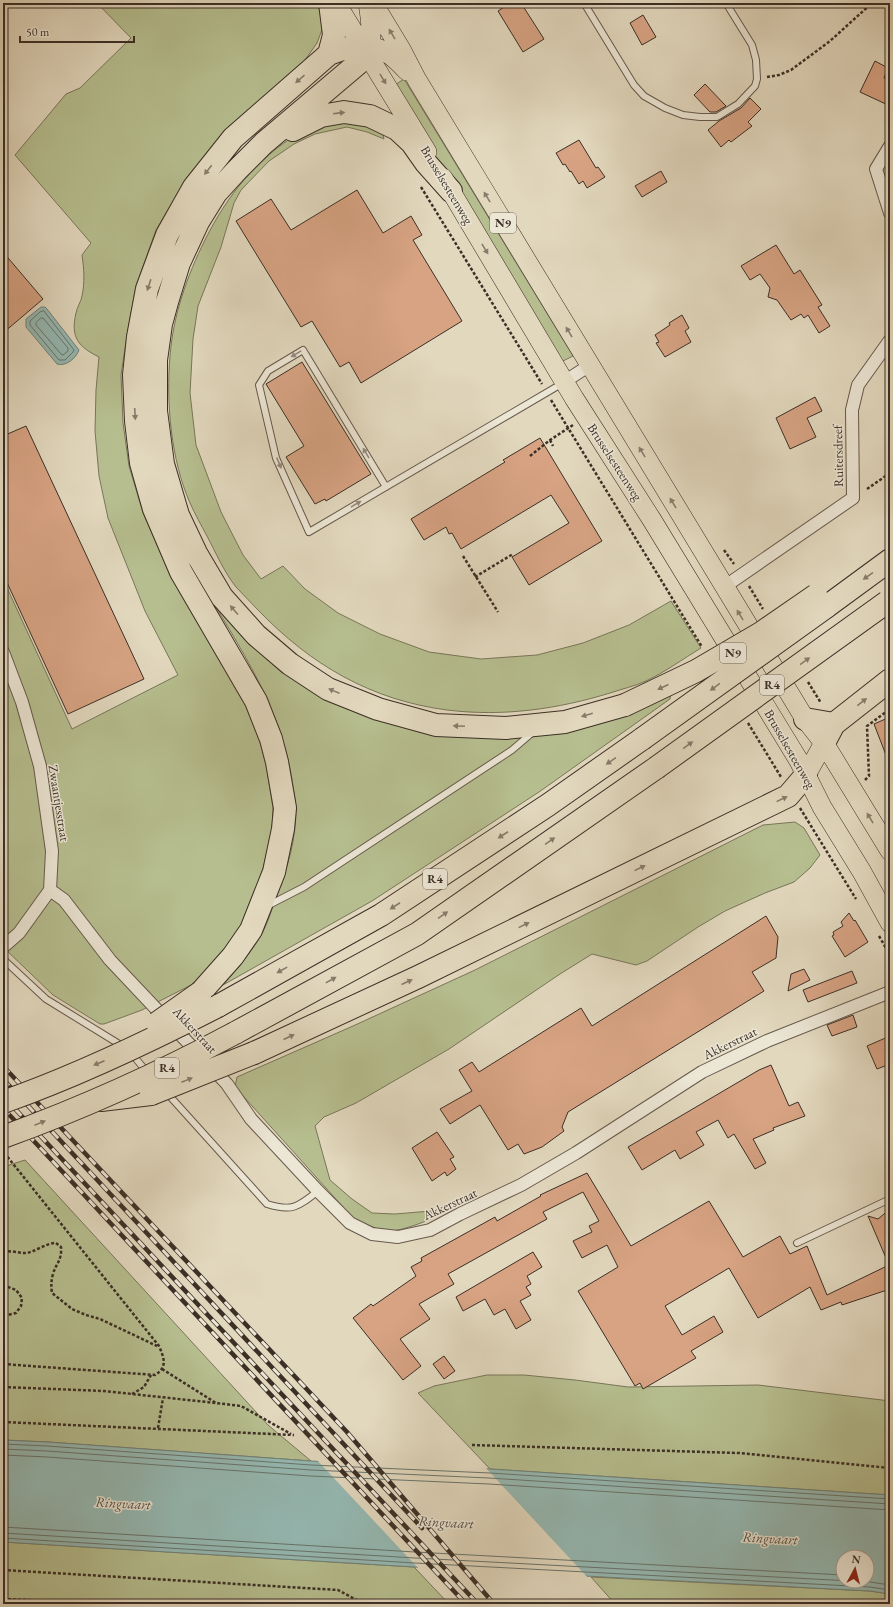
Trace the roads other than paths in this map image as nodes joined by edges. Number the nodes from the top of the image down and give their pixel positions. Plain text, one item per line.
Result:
1 (330, 3) edge
2 (336, 3) edge
3 (368, 3) edge
4 (373, 3) edge
5 (584, 3) edge
6 (726, 3) edge
7 (367, 49) junction
8 (330, 54) junction
9 (417, 80) junction
10 (264, 142) junction
11 (890, 146) edge
12 (451, 192) junction
13 (890, 213) edge
14 (890, 340) edge
15 (590, 366) junction
16 (564, 382) junction
17 (386, 487) junction
18 (659, 532) junction
19 (890, 560) edge
20 (724, 587) junction
21 (821, 601) junction
22 (889, 601) edge
23 (3, 652) edge
24 (890, 680) edge
25 (805, 720) junction
26 (544, 724) junction
27 (834, 724) junction
28 (824, 743) junction
29 (806, 775) junction
30 (890, 851) edge
31 (862, 872) junction
32 (50, 890) junction
33 (259, 910) junction
34 (890, 914) edge
35 (884, 929) edge
36 (3, 947) edge
37 (3, 959) edge
38 (890, 992) edge
39 (134, 1048) junction
40 (98, 1100) junction
41 (3, 1102) edge
42 (3, 1137) edge
43 (318, 1191) junction
44 (890, 1199) edge
45 (797, 1243) dead end

1 - 8 highway
2 - 7 main road, Brusselsesteenweg / N9
3 - 7 main road
9 -> 4 main road, Brusselsesteenweg / N9
5 - 6 lane
7 - 8 highway
7 - 9 main road
7 - 10 highway
7 -> 12 main road, Brusselsesteenweg / N9
8 -> 33 highway
15 -> 9 main road, Brusselsesteenweg / N9
10 -> 12 highway
26 -> 10 highway
11 - 13 street
12 -> 16 main road, Brusselsesteenweg / N9
14 - 20 street, Ruitersdreef
15 - 16 street
20 -> 15 main road, Brusselsesteenweg / N9
16 - 17 lane
16 - 18 main road, Brusselsesteenweg / N9
17 -> 17 lane
18 - 25 main road
18 - 29 main road, Brusselsesteenweg / N9
19 -> 21 highway, R4
25 -> 20 main road, Brusselsesteenweg / N9
21 -> 26 highway, bridge
21 -> 39 highway, R4, bridge
40 -> 22 highway, R4, bridge
23 - 32 street, Zwaantjesstraat
27 -> 24 highway
25 - 27 highway
25 - 28 main road, Brusselsesteenweg / N9
26 - 33 lane
27 - 28 highway
28 - 29 main road
30 -> 28 main road, Brusselsesteenweg / N9
29 - 31 main road, Brusselsesteenweg / N9
40 -> 29 highway, bridge
31 - 34 main road
31 - 35 main road, Brusselsesteenweg / N9
32 - 36 street
32 - 43 street, Akkerstraat
33 - 39 highway, bridge
37 - 43 lane
38 - 43 street, Akkerstraat
39 -> 41 highway, R4, bridge
42 -> 40 highway, R4, bridge
44 - 45 lane

